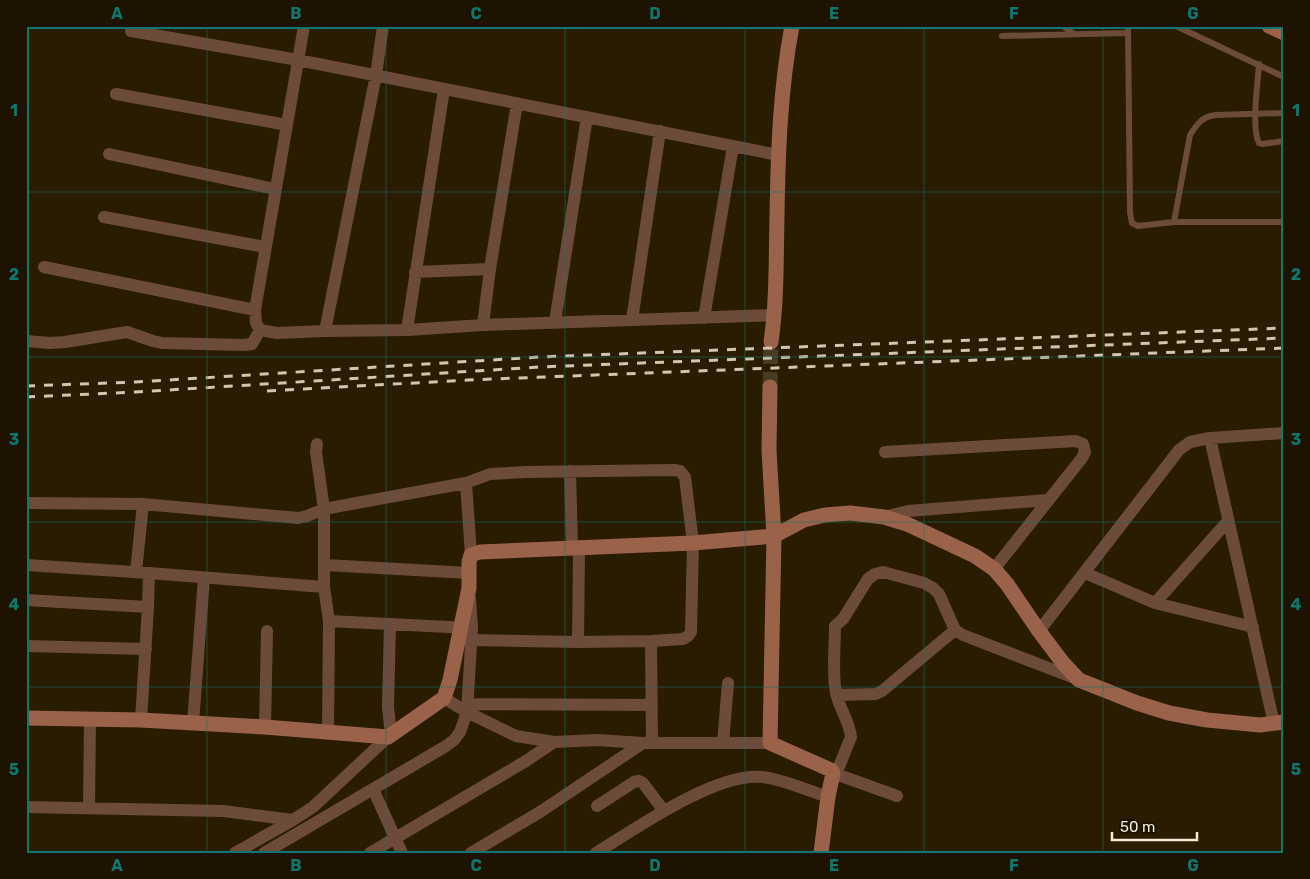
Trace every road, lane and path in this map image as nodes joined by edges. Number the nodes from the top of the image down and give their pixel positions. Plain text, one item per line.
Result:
1 (304, 26) edge
2 (384, 26) edge
3 (792, 26) edge
4 (1063, 26) edge
5 (1176, 26) edge
6 (1269, 26) edge
7 (1128, 30) edge
8 (131, 31) dead end
9 (1284, 33) edge
10 (1075, 34) junction
11 (1002, 36) dead end
12 (298, 60) junction
13 (1259, 64) junction
14 (376, 75) junction
15 (1284, 76) edge
16 (444, 88) junction
17 (116, 94) dead end
18 (517, 103) junction
19 (1256, 113) junction
20 (1284, 113) edge
21 (587, 117) junction
22 (286, 125) junction
23 (660, 131) junction
24 (1284, 141) edge
25 (733, 146) junction
26 (109, 154) dead end
27 (778, 155) junction
28 (275, 189) junction
29 (104, 217) dead end
30 (1174, 222) junction
31 (1284, 222) edge
32 (265, 247) junction
33 (44, 267) dead end
34 (490, 269) junction
35 (415, 272) junction
36 (255, 310) junction
37 (775, 314) junction
38 (704, 318) junction
39 (632, 320) junction
40 (555, 322) junction
41 (484, 325) junction
42 (260, 330) junction
43 (408, 330) junction
44 (325, 331) junction
45 (26, 341) edge
46 (771, 342) tunnel mouth
47 (770, 387) tunnel mouth
48 (1284, 433) edge
49 (1210, 438) junction
50 (317, 444) dead end
51 (885, 452) dead end
52 (570, 472) junction
53 (466, 483) junction
54 (1047, 500) junction
55 (26, 503) edge
56 (143, 504) junction
57 (324, 509) junction
58 (884, 517) junction
59 (1228, 521) junction
60 (774, 536) junction
61 (693, 543) junction
62 (575, 549) junction
63 (471, 554) junction
64 (26, 565) edge
65 (325, 566) junction
66 (994, 569) junction
67 (142, 572) junction
68 (1085, 573) junction
69 (204, 578) junction
70 (469, 581) junction
71 (324, 587) junction
72 (26, 600) edge
73 (1155, 603) junction
74 (148, 607) junction
75 (329, 621) junction
76 (390, 624) junction
77 (1252, 627) junction
78 (955, 630) junction
79 (267, 631) dead end
80 (1039, 631) junction
81 (468, 632) junction
82 (651, 641) junction
83 (578, 642) junction
84 (26, 646) edge
85 (146, 649) junction
86 (1079, 680) junction
87 (728, 683) dead end
88 (837, 695) junction
89 (444, 698) junction
90 (652, 706) junction
91 (468, 708) junction
92 (26, 718) edge
93 (90, 719) junction
94 (141, 720) junction
95 (193, 723) junction
96 (1279, 723) edge
97 (265, 727) junction
98 (328, 732) junction
99 (390, 736) junction
100 (554, 742) junction
101 (770, 742) junction
102 (648, 743) junction
103 (723, 743) junction
104 (835, 773) junction
105 (373, 789) junction
106 (897, 796) dead end
107 (828, 797) junction
108 (597, 806) dead end
109 (26, 807) edge
110 (89, 808) junction
111 (664, 811) junction
112 (293, 820) junction
113 (395, 838) junction
114 (235, 853) edge
115 (264, 853) edge
116 (370, 853) edge
117 (402, 853) edge
118 (471, 853) edge
119 (596, 853) edge
120 (821, 853) edge

1 - 12 street
2 - 14 street
3 - 27 street
4 - 10 lane
5 - 13 lane
6 - 9 street
7 - 10 lane
7 - 30 lane
8 - 12 street
10 - 11 lane
12 - 14 street
12 - 22 street
13 - 15 lane
13 - 19 lane
14 - 16 street
14 - 44 street
16 - 18 street
16 - 35 street
17 - 22 street
18 - 21 street
18 - 34 street
19 - 20 lane
19 - 24 lane
19 - 30 lane
21 - 23 street
21 - 40 street
22 - 28 street
23 - 25 street
23 - 39 street
25 - 27 street
25 - 38 street
26 - 28 street
27 - 37 street
28 - 32 street
29 - 32 street
30 - 31 lane
32 - 36 street
33 - 36 street
34 - 35 street
34 - 41 street
35 - 43 street
36 - 42 street
37 - 38 street
37 - 46 street
38 - 39 street
39 - 40 street
40 - 41 street
41 - 43 street
42 - 44 street
42 - 45 street
43 - 44 street
47 - 60 street
48 - 49 street
49 - 59 street
49 - 68 street
50 - 57 street
51 - 54 street
52 - 53 street
52 - 61 street
52 - 62 street
53 - 57 street
53 - 63 street
54 - 58 street
54 - 66 street
55 - 56 street
56 - 57 street
56 - 67 street
57 - 65 street
58 - 60 street
58 - 66 street
59 - 73 street
59 - 77 street
60 - 61 street
60 - 101 street
61 - 62 street
61 - 82 street
62 - 63 street
62 - 83 street
63 - 70 street
64 - 67 street
65 - 70 street
65 - 71 street
66 - 80 street
67 - 69 street
67 - 74 street
68 - 73 street
68 - 80 street
69 - 71 street
69 - 95 street
70 - 81 street
71 - 75 street
72 - 74 street
73 - 77 street
74 - 85 street
75 - 76 street
75 - 98 street
76 - 81 street
76 - 99 street
77 - 96 street
78 - 86 street
78 - 88 street
78 - 88 street
79 - 97 street
80 - 86 street
81 - 83 street
81 - 89 street
81 - 91 street
82 - 83 street
82 - 90 street
84 - 85 street
85 - 94 street
86 - 96 street
87 - 103 street
88 - 104 street
89 - 91 street
89 - 99 street
90 - 91 street
90 - 102 street
91 - 100 street
91 - 105 street
92 - 93 street
93 - 94 street
93 - 110 street
94 - 95 street
95 - 97 street
97 - 98 street
98 - 99 street
99 - 112 street
100 - 102 street
100 - 113 street
101 - 103 street
101 - 104 street
102 - 103 street
102 - 118 street
104 - 106 street
104 - 107 street
105 - 113 street
105 - 115 street
107 - 111 street
107 - 120 street
108 - 111 street
109 - 110 street
110 - 112 street
111 - 119 street
112 - 114 street
113 - 116 street
113 - 117 street

